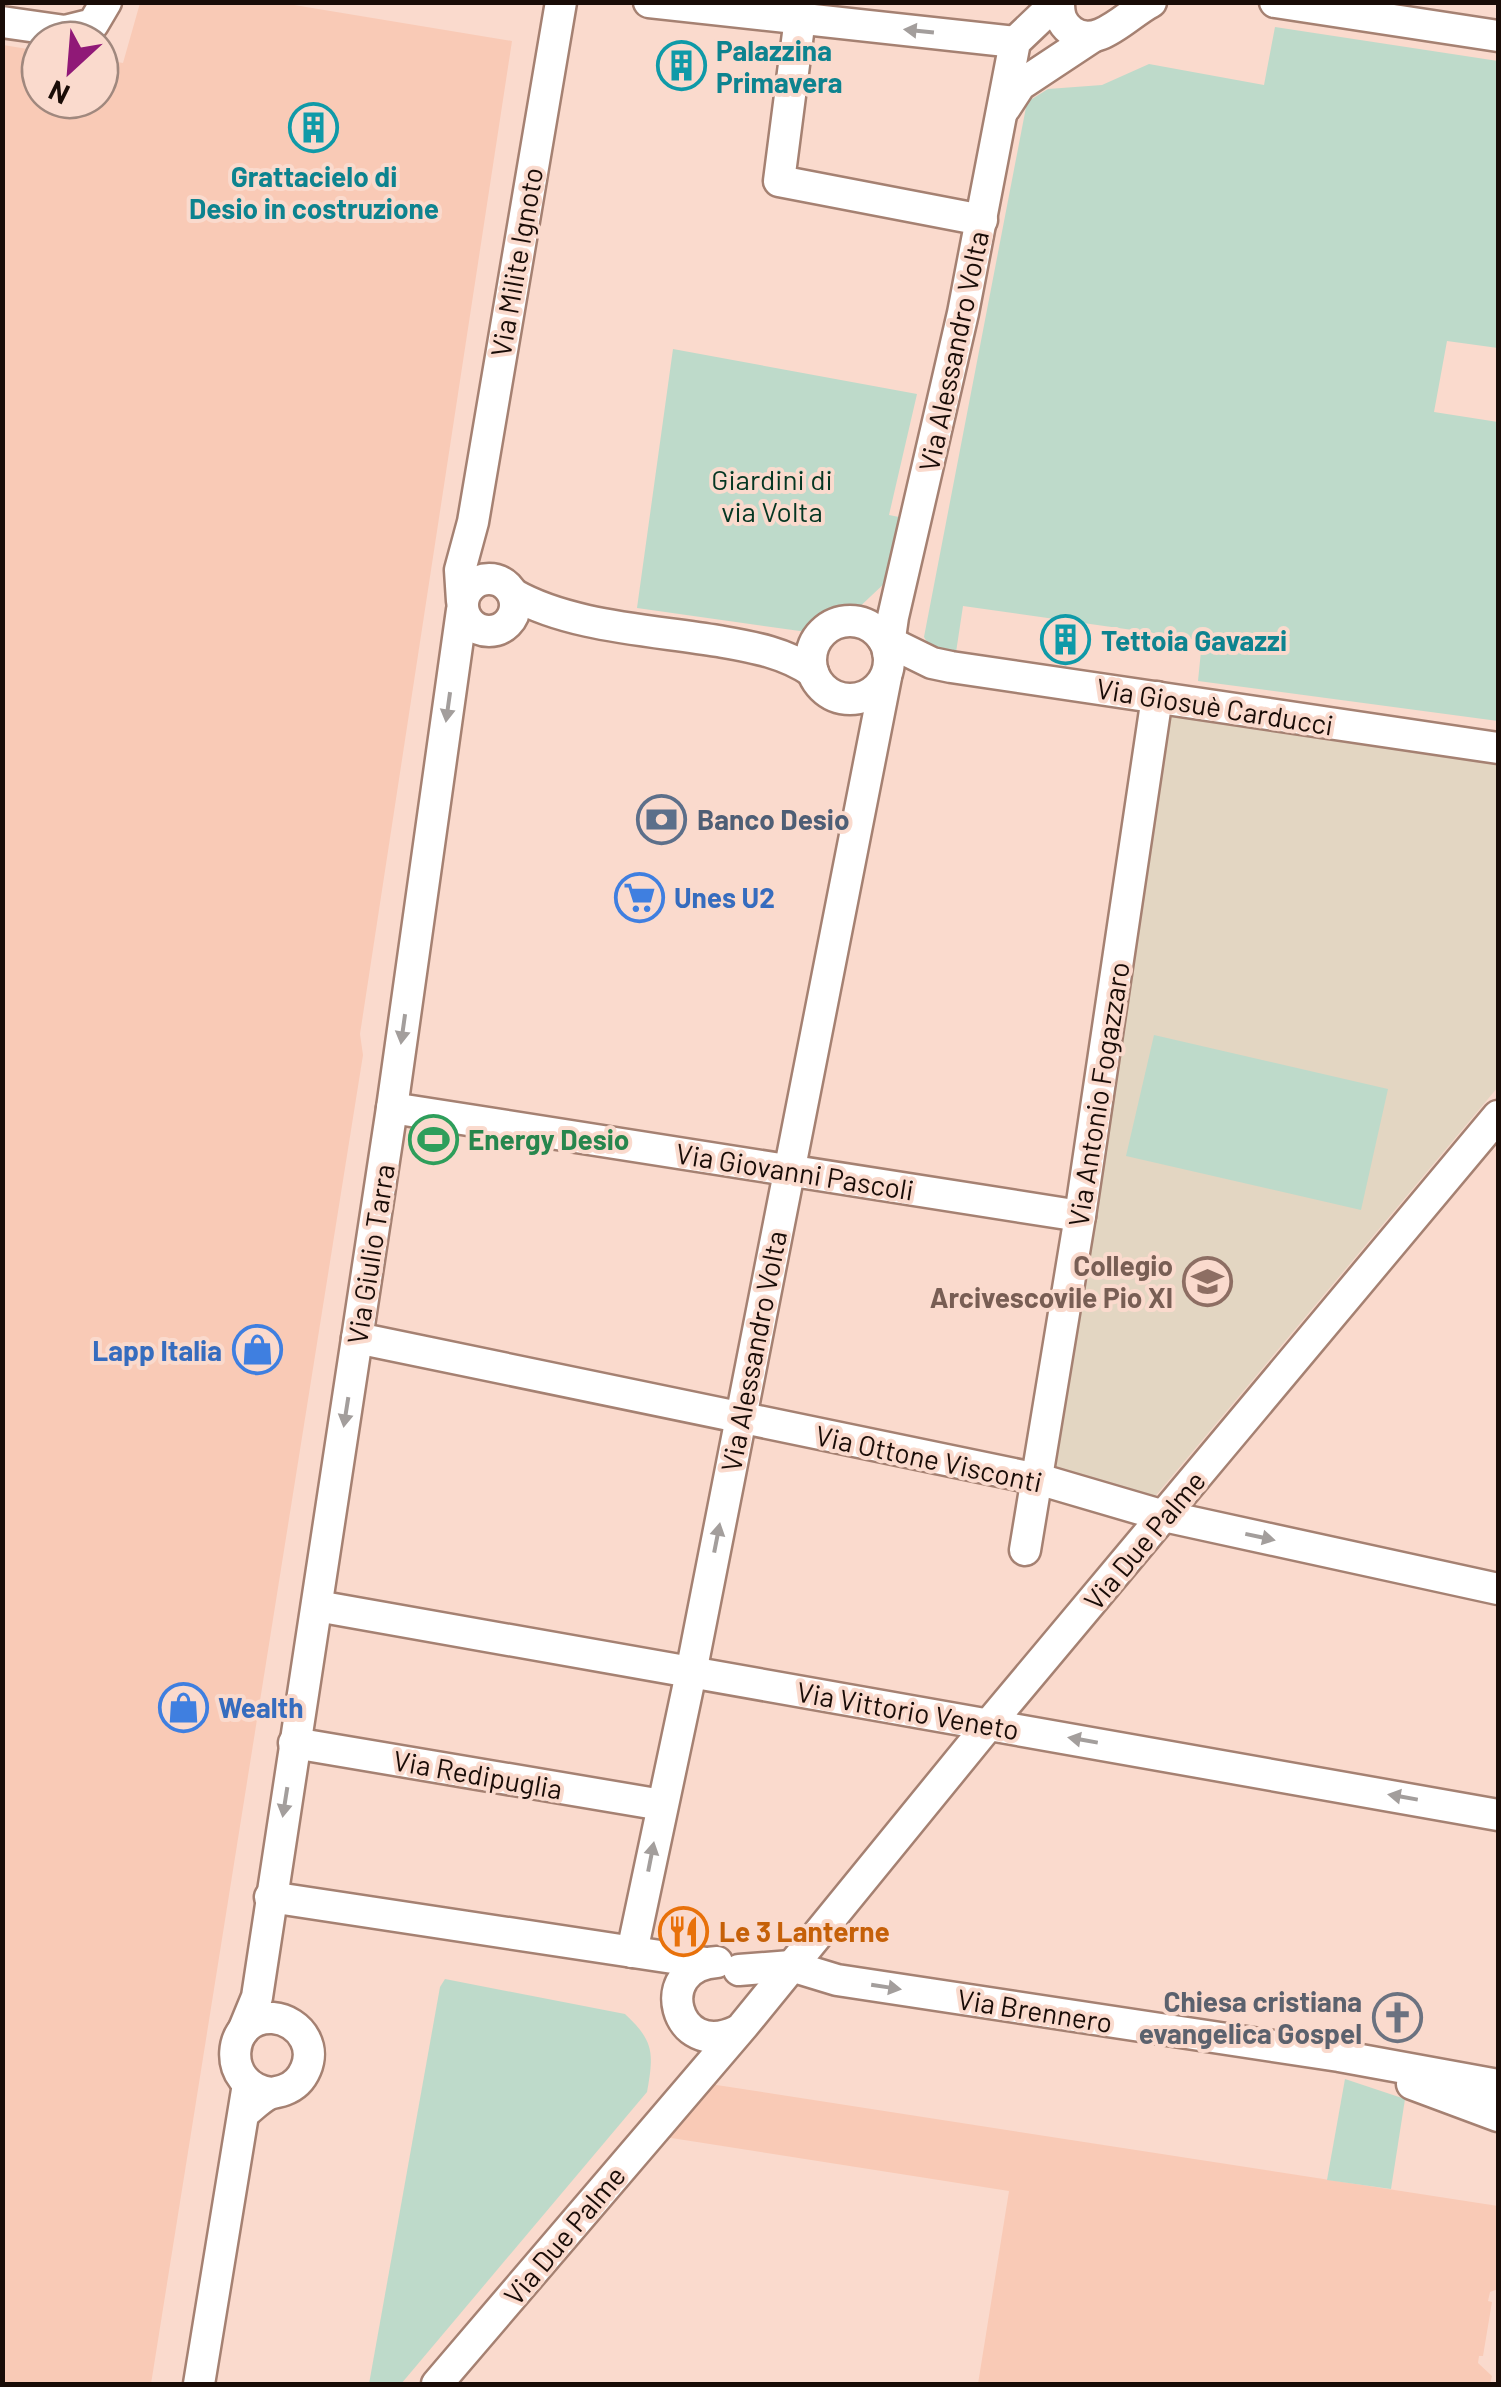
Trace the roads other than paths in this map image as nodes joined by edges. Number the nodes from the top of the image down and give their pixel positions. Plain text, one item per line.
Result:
1 (106, 2) edge
2 (560, 2) edge
3 (649, 2) edge
4 (1058, 2) edge
5 (1151, 2) edge
6 (1275, 2) edge
7 (1365, 8) edge
8 (1119, 12) edge
9 (800, 18) junction
10 (2, 22) edge
11 (1498, 36) edge
12 (1091, 38) junction
13 (1016, 42) junction
14 (1000, 114) junction
15 (982, 220) junction
16 (473, 522) junction
17 (505, 598) junction
18 (462, 606) junction
19 (882, 650) junction
20 (813, 660) junction
21 (1157, 697) junction
22 (850, 700) junction
23 (1498, 748) edge
24 (873, 750) junction
25 (392, 1108) junction
26 (1498, 1116) edge
27 (788, 1170) junction
28 (1080, 1216) junction
29 (357, 1338) junction
30 (740, 1419) junction
31 (1038, 1478) junction
32 (1164, 1516) junction
33 (1025, 1550) dead end
34 (1498, 1589) edge
35 (317, 1606) junction
36 (691, 1673) junction
37 (990, 1723) junction
38 (294, 1743) junction
39 (662, 1805) junction
40 (1498, 1815) edge
41 (270, 1897) junction
42 (643, 1954) junction
43 (706, 1963) junction
44 (792, 1966) junction
45 (739, 1970) junction
46 (677, 1995) junction
47 (255, 2015) junction
48 (742, 2026) junction
49 (697, 2034) junction
50 (1339, 2056) junction
51 (690, 2086) junction
52 (1498, 2086) edge
53 (254, 2097) junction
54 (1498, 2116) edge
55 (199, 2384) edge
56 (437, 2384) edge

1 - 10 street
2 - 16 street, Via Milite Ignoto
3 - 9 street
4 - 12 street
4 - 13 street
5 - 8 street
6 - 7 street
7 - 11 street
8 - 12 street
13 -> 9 street
9 - 15 street
12 - 14 street
13 - 14 street, Via Alessandro Volta
14 - 15 street, Via Alessandro Volta
15 - 19 street, Via Alessandro Volta
16 - 17 street, Via Milite Ignoto
16 - 18 street, Via Milite Ignoto
17 - 18 street
17 - 18 street
17 - 20 street
18 -> 25 street, Via Giulio Tarra
19 - 20 street
19 - 21 street, Via Giosuè Carducci
19 - 22 street
19 - 24 street, Via Alessandro Volta
20 - 22 street
21 - 23 street, Via Giosuè Carducci
21 - 28 street, Via Antonio Fogazzaro
22 - 24 street
24 - 27 street, Via Alessandro Volta
25 - 27 street, Via Giovanni Pascoli
25 - 29 street, Via Giulio Tarra
26 - 32 street, Via Due Palme
27 - 28 street, Via Giovanni Pascoli
27 - 30 street, Via Alessandro Volta
28 - 31 street, Via Antonio Fogazzaro
29 - 30 street, Via Ottone Visconti
29 -> 35 street, Via Giulio Tarra
30 - 31 street, Via Ottone Visconti
36 -> 30 street, Via Alessandro Volta
31 - 32 street, Via Ottone Visconti
31 - 33 street, Via Antonio Fogazzaro
32 -> 34 street, Via Ottone Visconti
32 - 37 street, Via Due Palme
35 - 36 street, Via Vittorio Veneto
35 - 38 street, Via Giulio Tarra
36 - 37 street, Via Vittorio Veneto
36 - 39 street, Via Alessandro Volta
40 -> 37 street, Via Vittorio Veneto
37 - 44 street, Via Due Palme
38 - 39 street, Via Redipuglia
38 -> 41 street, Via Giulio Tarra
42 -> 39 street, Via Alessandro Volta
41 - 42 street
41 - 47 street, Via Giulio Tarra
42 - 43 street
42 - 46 street
43 - 45 street
43 - 46 street
44 - 45 street
44 - 48 street, Via Due Palme
44 -> 50 street, Via Brennero
45 - 48 street
46 - 49 street
47 - 53 street
47 - 53 street
48 - 49 street
48 - 51 street, Via Due Palme
49 - 51 street
50 - 52 street, Via Brennero
50 - 54 street, Via Brennero
51 - 56 street, Via Due Palme
53 - 55 street

